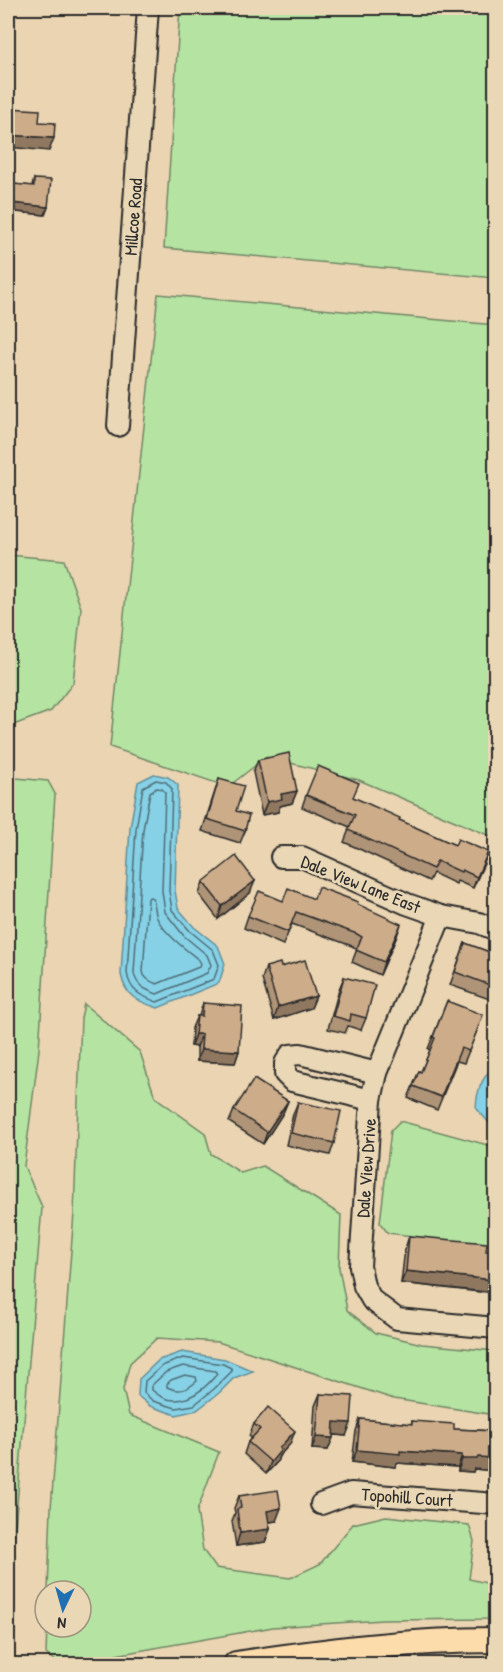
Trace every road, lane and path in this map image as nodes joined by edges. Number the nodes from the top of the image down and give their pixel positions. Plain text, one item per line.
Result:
1 (148, 8) edge
2 (118, 426) dead end
3 (281, 857) dead end
4 (441, 916) junction
5 (495, 930) edge
6 (377, 1073) junction
7 (371, 1100) junction
8 (495, 1328) edge
9 (321, 1504) dead end
10 (495, 1504) edge
11 (495, 1640) edge
12 (236, 1665) edge

1 - 2 street, Millcoe Road
3 - 4 street, Dale View Lane East
4 - 5 street, Dale View Lane East
4 - 6 street, Dale View Drive
6 - 7 street, Dale View Drive
6 - 7 street
7 - 8 street, Dale View Drive
9 - 10 street, Topohill Court
11 - 12 main road

